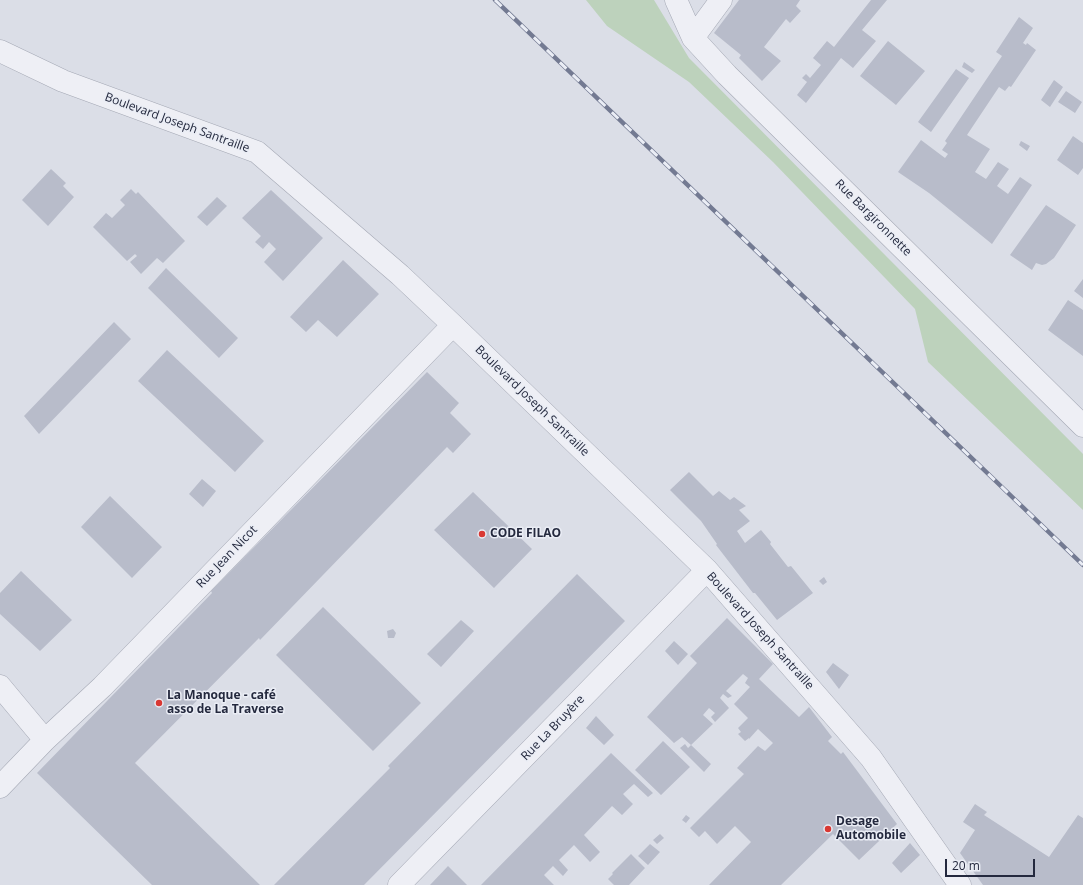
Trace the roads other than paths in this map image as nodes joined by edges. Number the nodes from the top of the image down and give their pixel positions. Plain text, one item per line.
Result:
1 (676, 0) edge
2 (721, 0) edge
3 (693, 38) junction
4 (0, 51) edge
5 (453, 325) junction
6 (1083, 426) edge
7 (707, 570) junction
8 (0, 686) edge
9 (45, 740) junction
10 (0, 787) edge
11 (399, 885) edge
12 (960, 885) edge

1 - 3 street, Rue Bargironnette
2 - 3 street
3 - 6 street, Rue Bargironnette
4 - 5 street, Boulevard Joseph Santraille
5 - 7 street, Boulevard Joseph Santraille
5 - 9 street, Rue Jean Nicot
7 - 11 street, Rue La Bruyère
7 - 12 street, Boulevard Joseph Santraille
8 - 9 street
9 - 10 street, Rue Jean Nicot

